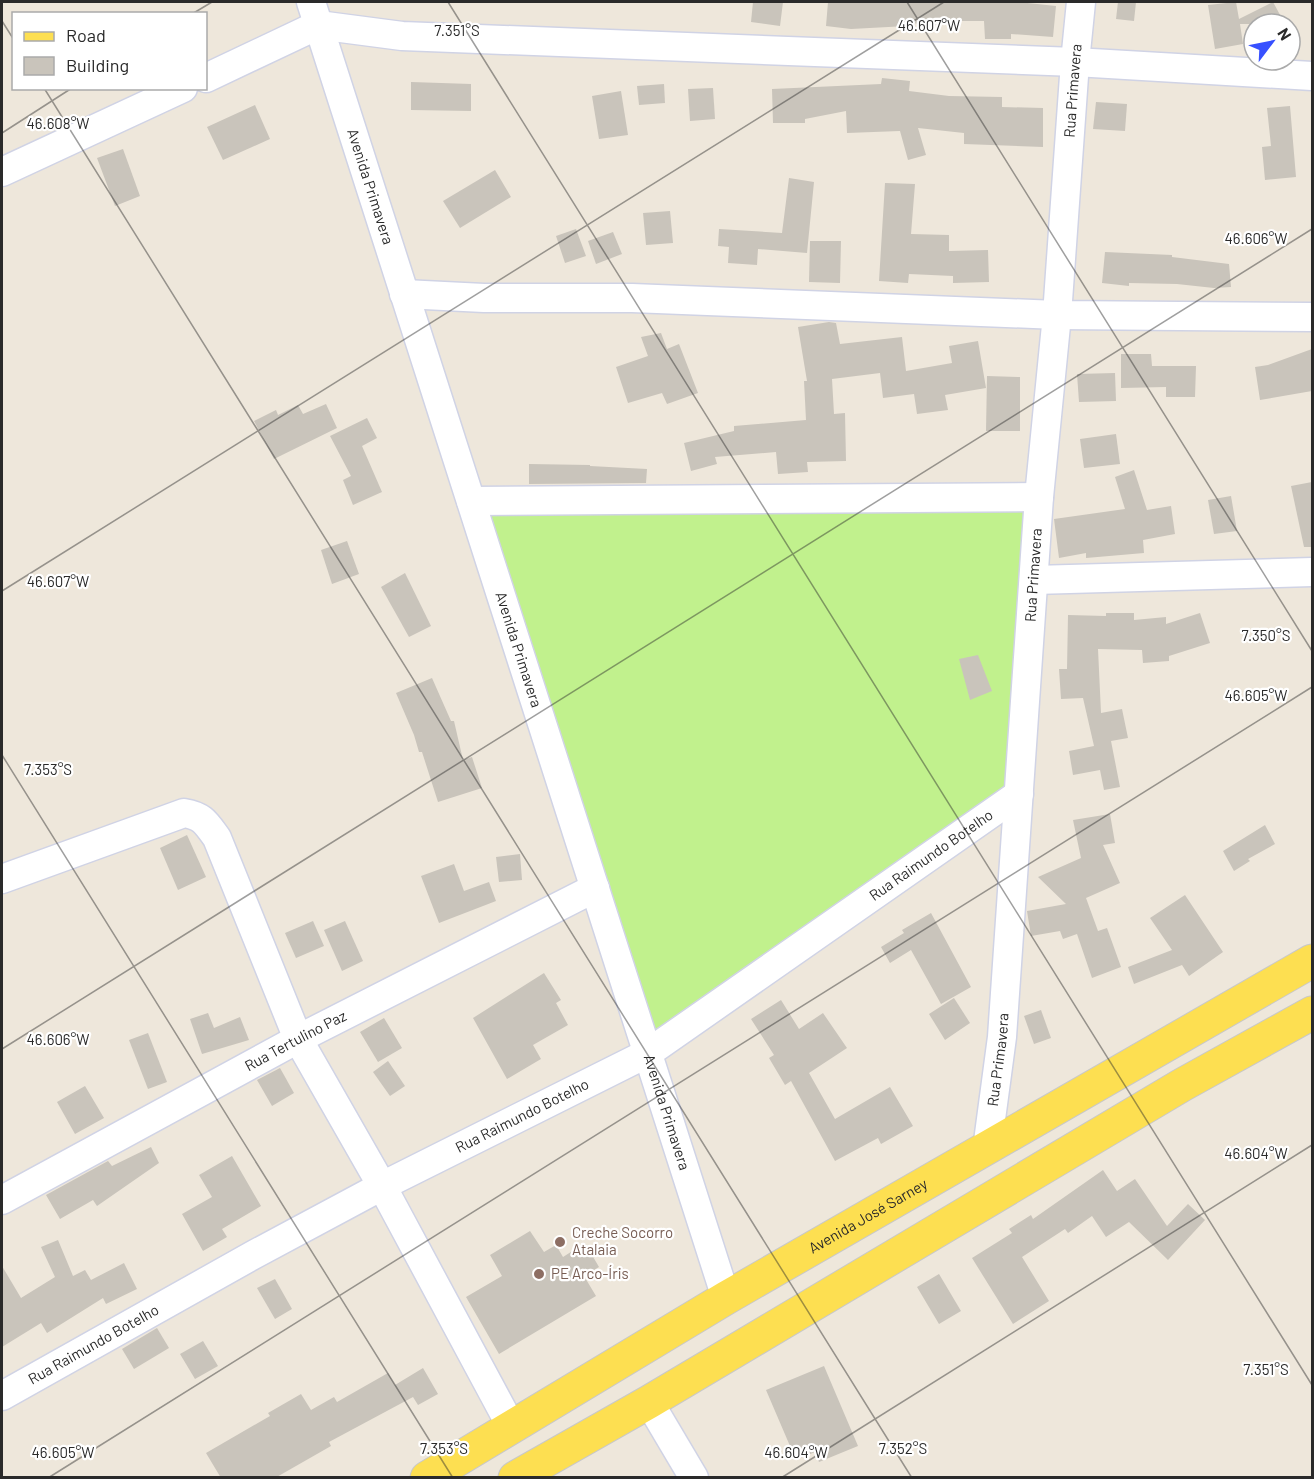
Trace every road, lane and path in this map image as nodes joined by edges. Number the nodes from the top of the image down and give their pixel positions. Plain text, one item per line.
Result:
1 (1081, 2) edge
2 (315, 13) edge
3 (1075, 62) junction
4 (1312, 76) edge
5 (207, 77) edge
6 (179, 90) edge
7 (2, 172) edge
8 (404, 294) junction
9 (1058, 315) junction
10 (1312, 317) edge
11 (1039, 497) junction
12 (471, 501) junction
13 (1312, 572) edge
14 (1034, 580) junction
15 (1019, 794) junction
16 (2, 879) edge
17 (595, 888) junction
18 (1312, 961) edge
19 (1312, 1013) edge
20 (298, 1039) junction
21 (648, 1053) junction
22 (987, 1149) junction
23 (382, 1186) junction
24 (2, 1200) edge
25 (726, 1298) junction
26 (656, 1339) junction
27 (680, 1383) junction
28 (2, 1396) edge
29 (649, 1402) junction
30 (512, 1428) junction
31 (426, 1478) edge
32 (515, 1478) edge
33 (694, 1478) edge

1 - 3 street, Rua Primavera
2 - 3 street
2 - 5 street
2 - 8 street, Avenida Primavera
3 - 4 street
3 - 9 street, Rua Primavera
6 - 7 street
8 - 9 street
8 - 12 street, Avenida Primavera
9 - 10 street
9 - 11 street, Rua Primavera
11 - 12 street
11 - 14 street, Rua Primavera
12 - 17 street, Avenida Primavera
13 - 14 street
14 - 15 street, Rua Primavera
15 - 21 street, Rua Raimundo Botelho
15 - 22 street, Rua Primavera
16 - 20 street
17 - 20 street, Rua Tertulino Paz
17 - 21 street, Avenida Primavera
18 - 22 main road, Avenida José Sarney
19 - 27 main road
20 - 23 street
20 - 24 street, Rua Tertulino Paz
21 - 23 street, Rua Raimundo Botelho
21 - 25 street, Avenida Primavera
22 - 25 main road, Avenida José Sarney
23 - 28 street, Rua Raimundo Botelho
23 - 30 street
25 - 26 main road, Avenida José Sarney
26 - 27 main road
26 - 30 main road, Avenida José Sarney
27 - 29 main road
29 - 32 main road
29 - 33 street
30 - 31 main road, Avenida José Sarney

